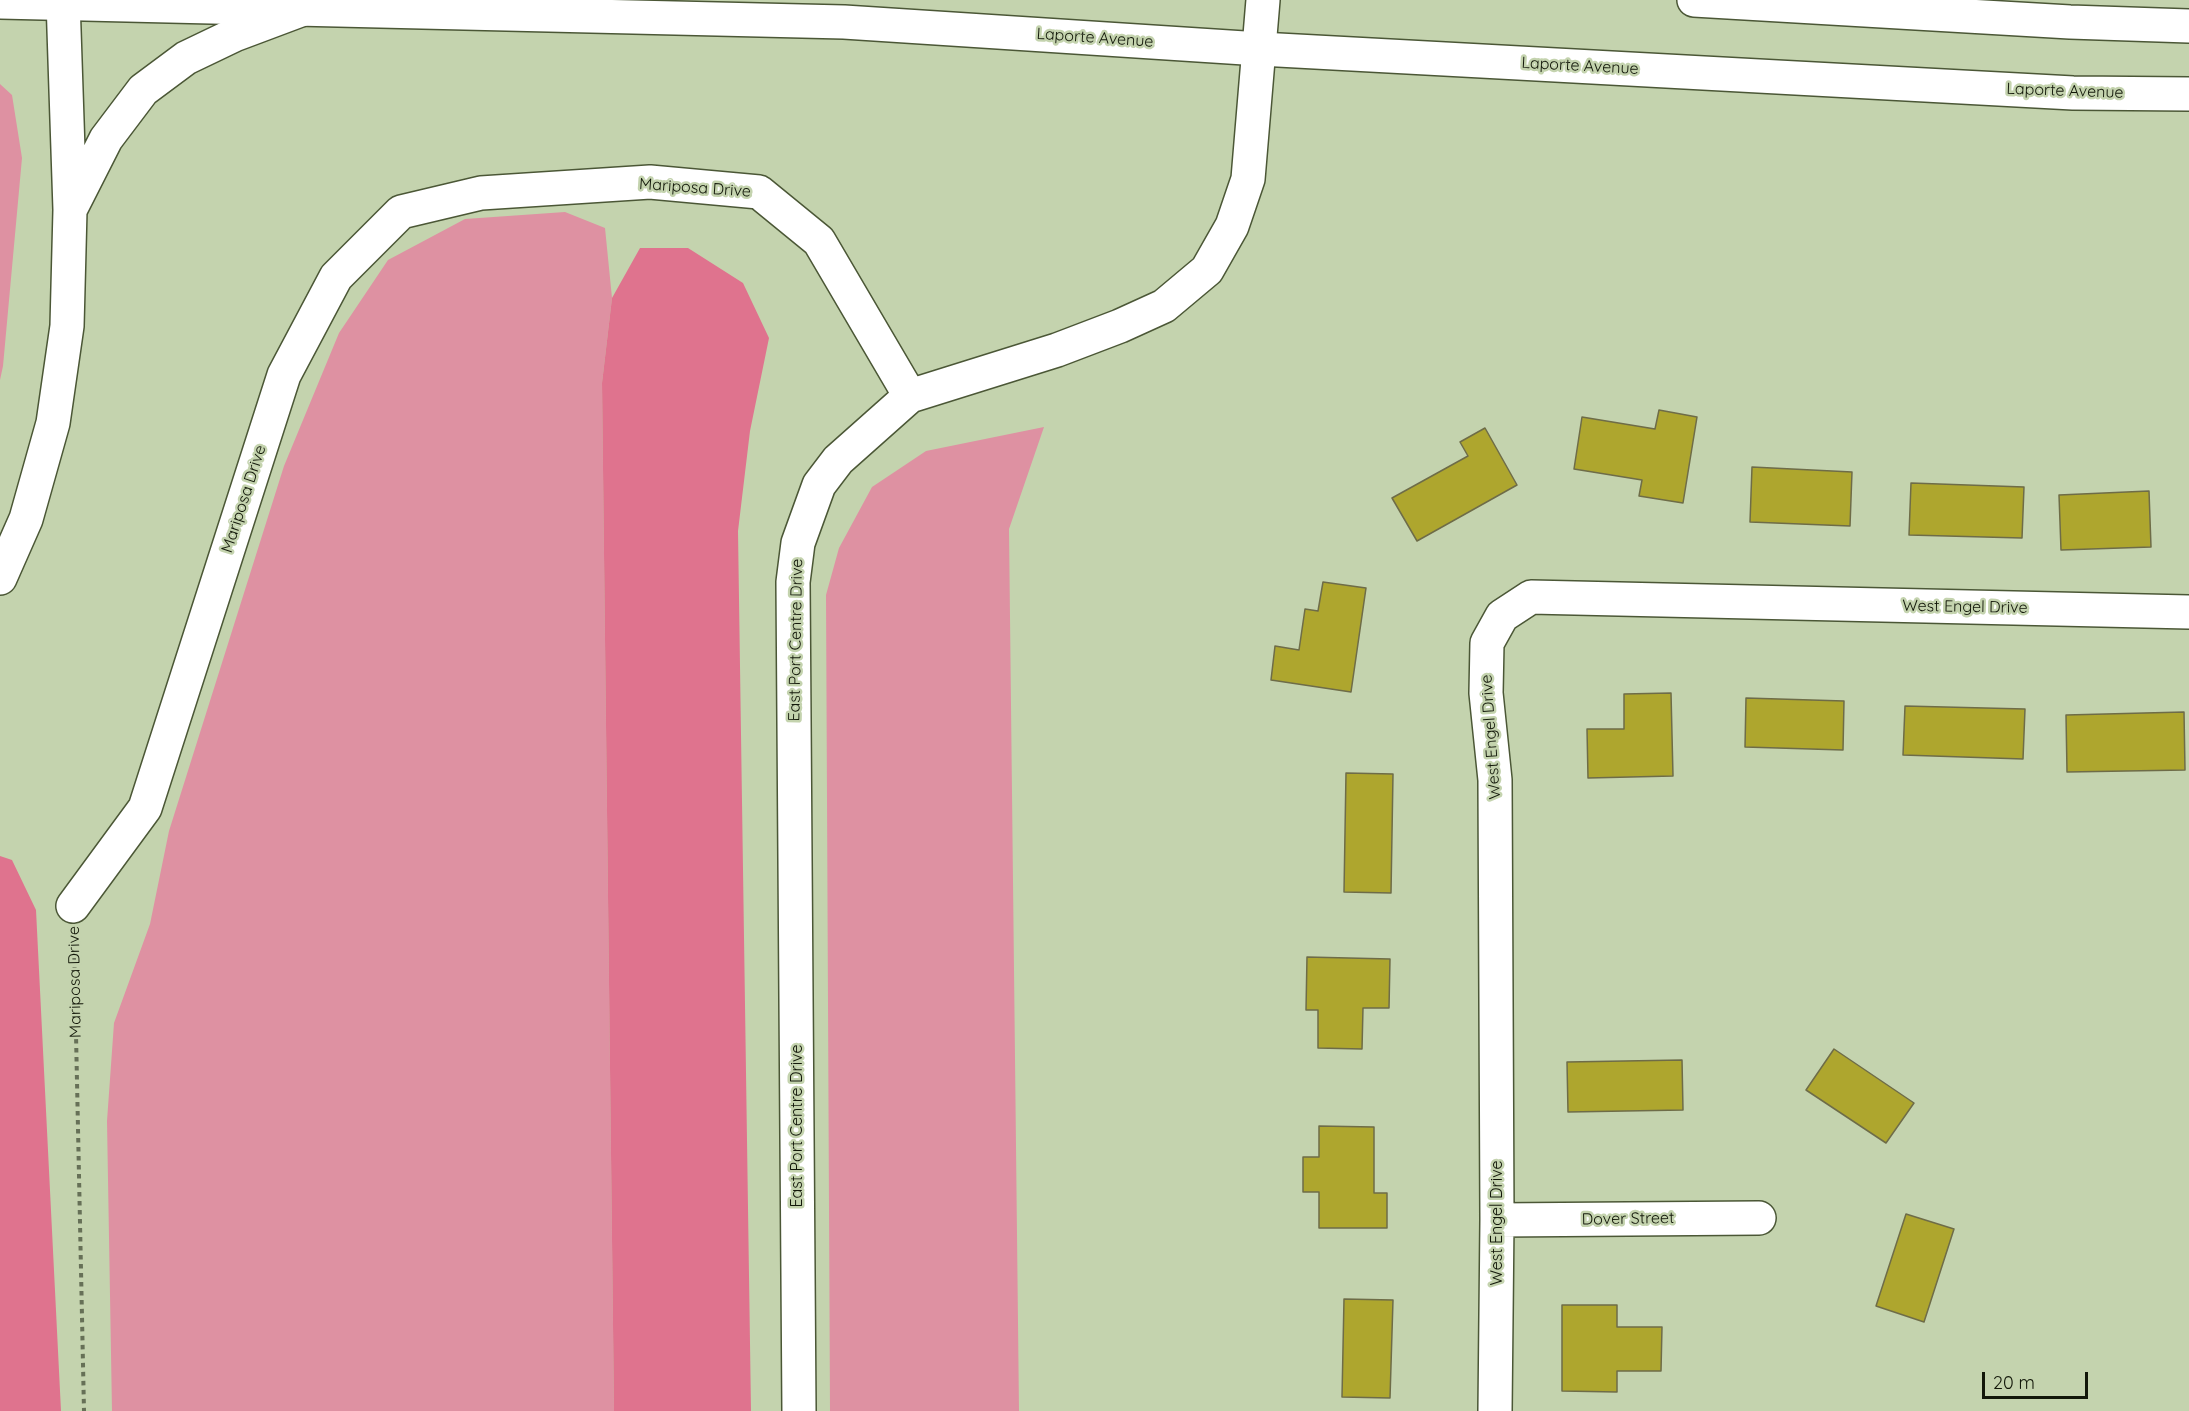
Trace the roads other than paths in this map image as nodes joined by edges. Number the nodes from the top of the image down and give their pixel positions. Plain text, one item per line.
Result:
1 (1263, 0) edge
2 (1694, 0) edge
3 (63, 1) edge
4 (0, 2) edge
5 (306, 8) junction
6 (2189, 26) edge
7 (1260, 49) junction
8 (2189, 94) edge
9 (70, 210) junction
10 (910, 396) junction
11 (0, 578) edge
12 (2189, 612) edge
13 (73, 906) road end
14 (1759, 1218) dead end
15 (1497, 1220) junction
16 (799, 1411) edge
17 (1495, 1411) edge

1 - 7 main road, East Port Centre Drive
2 - 6 main road
3 - 4 main road, Laporte Avenue
3 - 5 main road, Laporte Avenue
3 - 9 main road
5 - 7 main road, Laporte Avenue
5 - 9 main road
7 - 8 main road, Laporte Avenue
7 - 10 main road, East Port Centre Drive
9 - 11 main road
10 - 13 main road, Mariposa Drive
10 - 16 main road, East Port Centre Drive
12 - 15 main road, West Engel Drive
14 - 15 main road, Dover Street
15 - 17 main road, West Engel Drive

